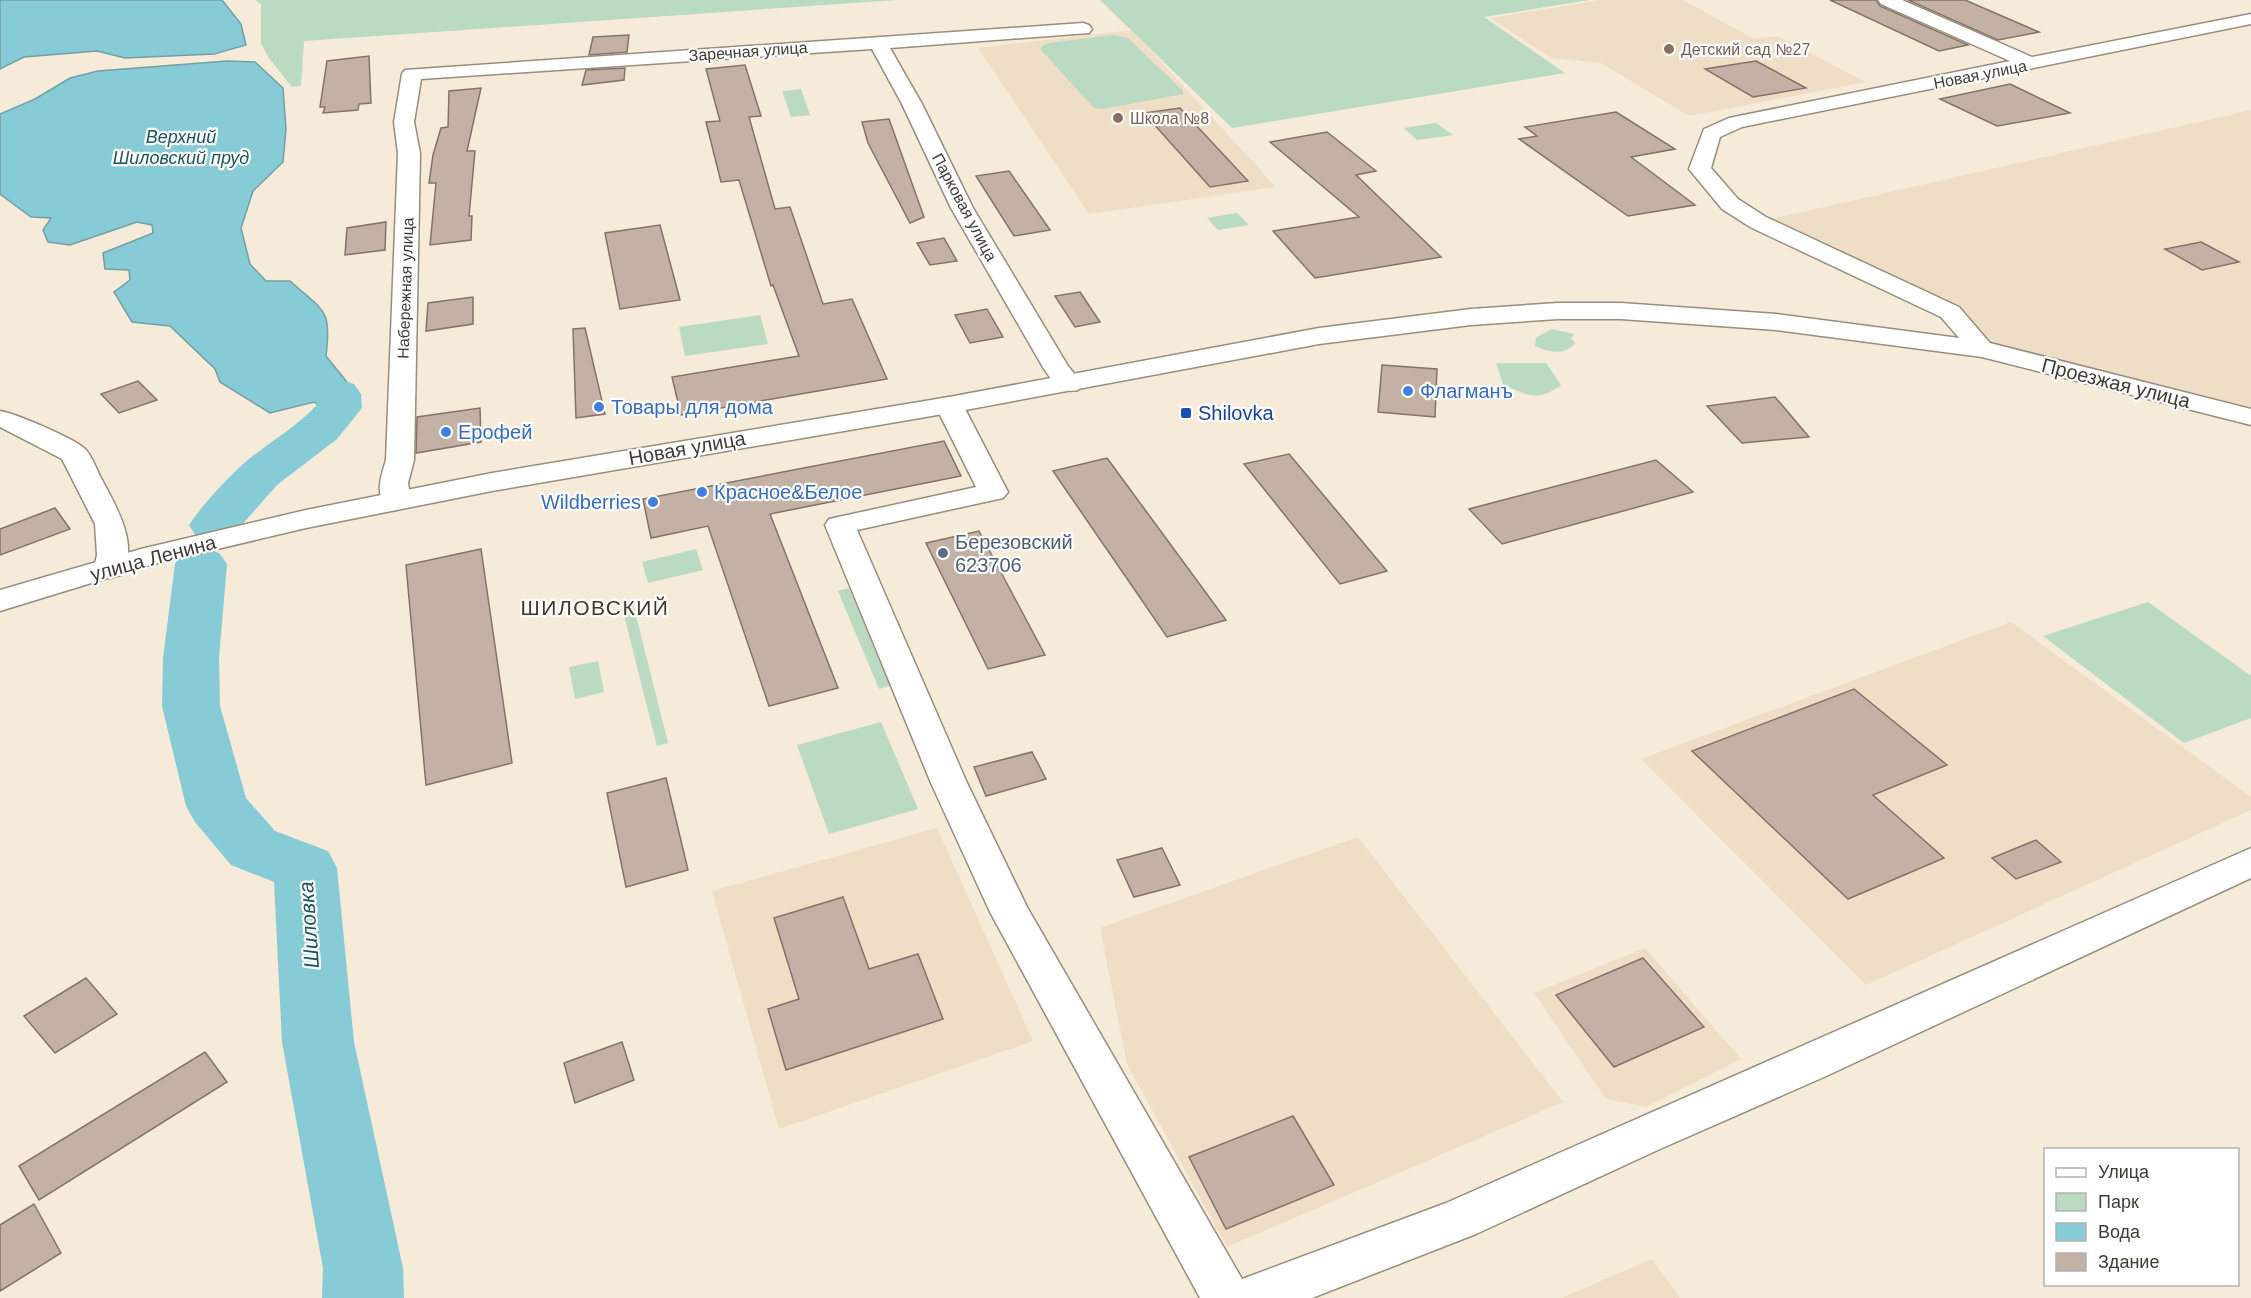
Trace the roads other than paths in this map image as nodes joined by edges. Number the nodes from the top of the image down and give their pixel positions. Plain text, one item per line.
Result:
1 (1887, 0) edge
2 (2243, 0) edge
3 (2251, 5) edge
4 (2251, 19) edge
5 (1083, 29) dead end
6 (878, 43) junction
7 (2032, 64) junction
8 (412, 74) joint
9 (1982, 349) junction
10 (1063, 376) junction
11 (948, 405) junction
12 (2251, 417) edge
13 (0, 419) edge
14 (396, 501) junction
15 (306, 519) joint
16 (110, 568) junction
17 (0, 602) edge
18 (2251, 862) edge
19 (1226, 1298) edge
20 (1252, 1298) edge

1 - 7 street
2 - 3 street
4 - 7 street, Новая улица
5 - 6 street, Заречная улица
6 - 8 street, Заречная улица
6 - 10 street, Парковая улица
7 - 9 street, Новая улица
8 - 14 street, Набережная улица
9 - 10 street, Проезжая улица
9 - 12 street, Проезжая улица
10 - 11 street, Новая улица
11 - 14 street, Новая улица
11 - 19 street
13 - 16 street
14 - 15 street, Новая улица
15 - 16 street, улица Ленина
16 - 17 street, улица Ленина
18 - 20 street

